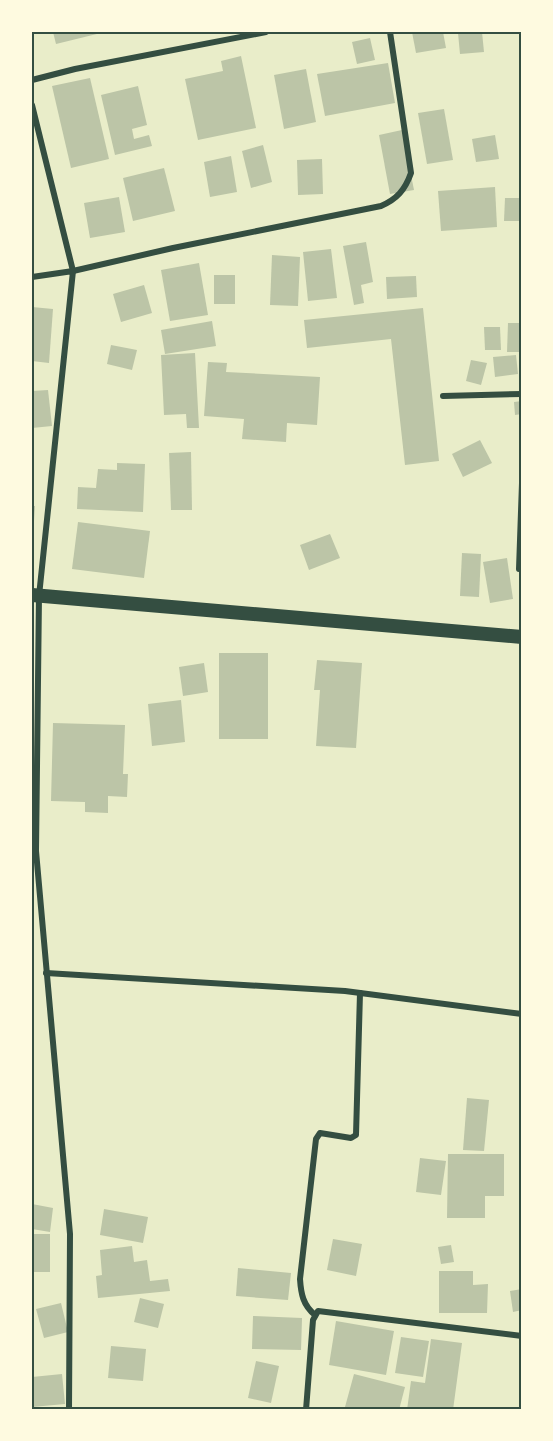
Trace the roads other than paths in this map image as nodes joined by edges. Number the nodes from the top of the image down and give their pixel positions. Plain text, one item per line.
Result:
1 (266, 32) edge
2 (390, 32) edge
3 (32, 80) edge
4 (32, 105) edge
5 (74, 271) junction
6 (32, 277) edge
7 (522, 394) edge
8 (443, 396) dead end
9 (522, 483) edge
10 (519, 569) dead end
11 (35, 595) edge
12 (522, 637) edge
13 (46, 973) junction
14 (360, 993) junction
15 (522, 1014) edge
16 (315, 1315) junction
17 (522, 1336) edge
18 (69, 1410) edge
19 (306, 1410) edge

1 - 3 street
2 - 5 street
4 - 5 street
5 - 6 street
5 - 11 street
7 - 8 street
9 - 10 street
11 - 12 main road
11 - 13 street
13 - 14 street
13 - 18 street
14 - 15 street
14 - 16 street
16 - 17 street
16 - 19 street

